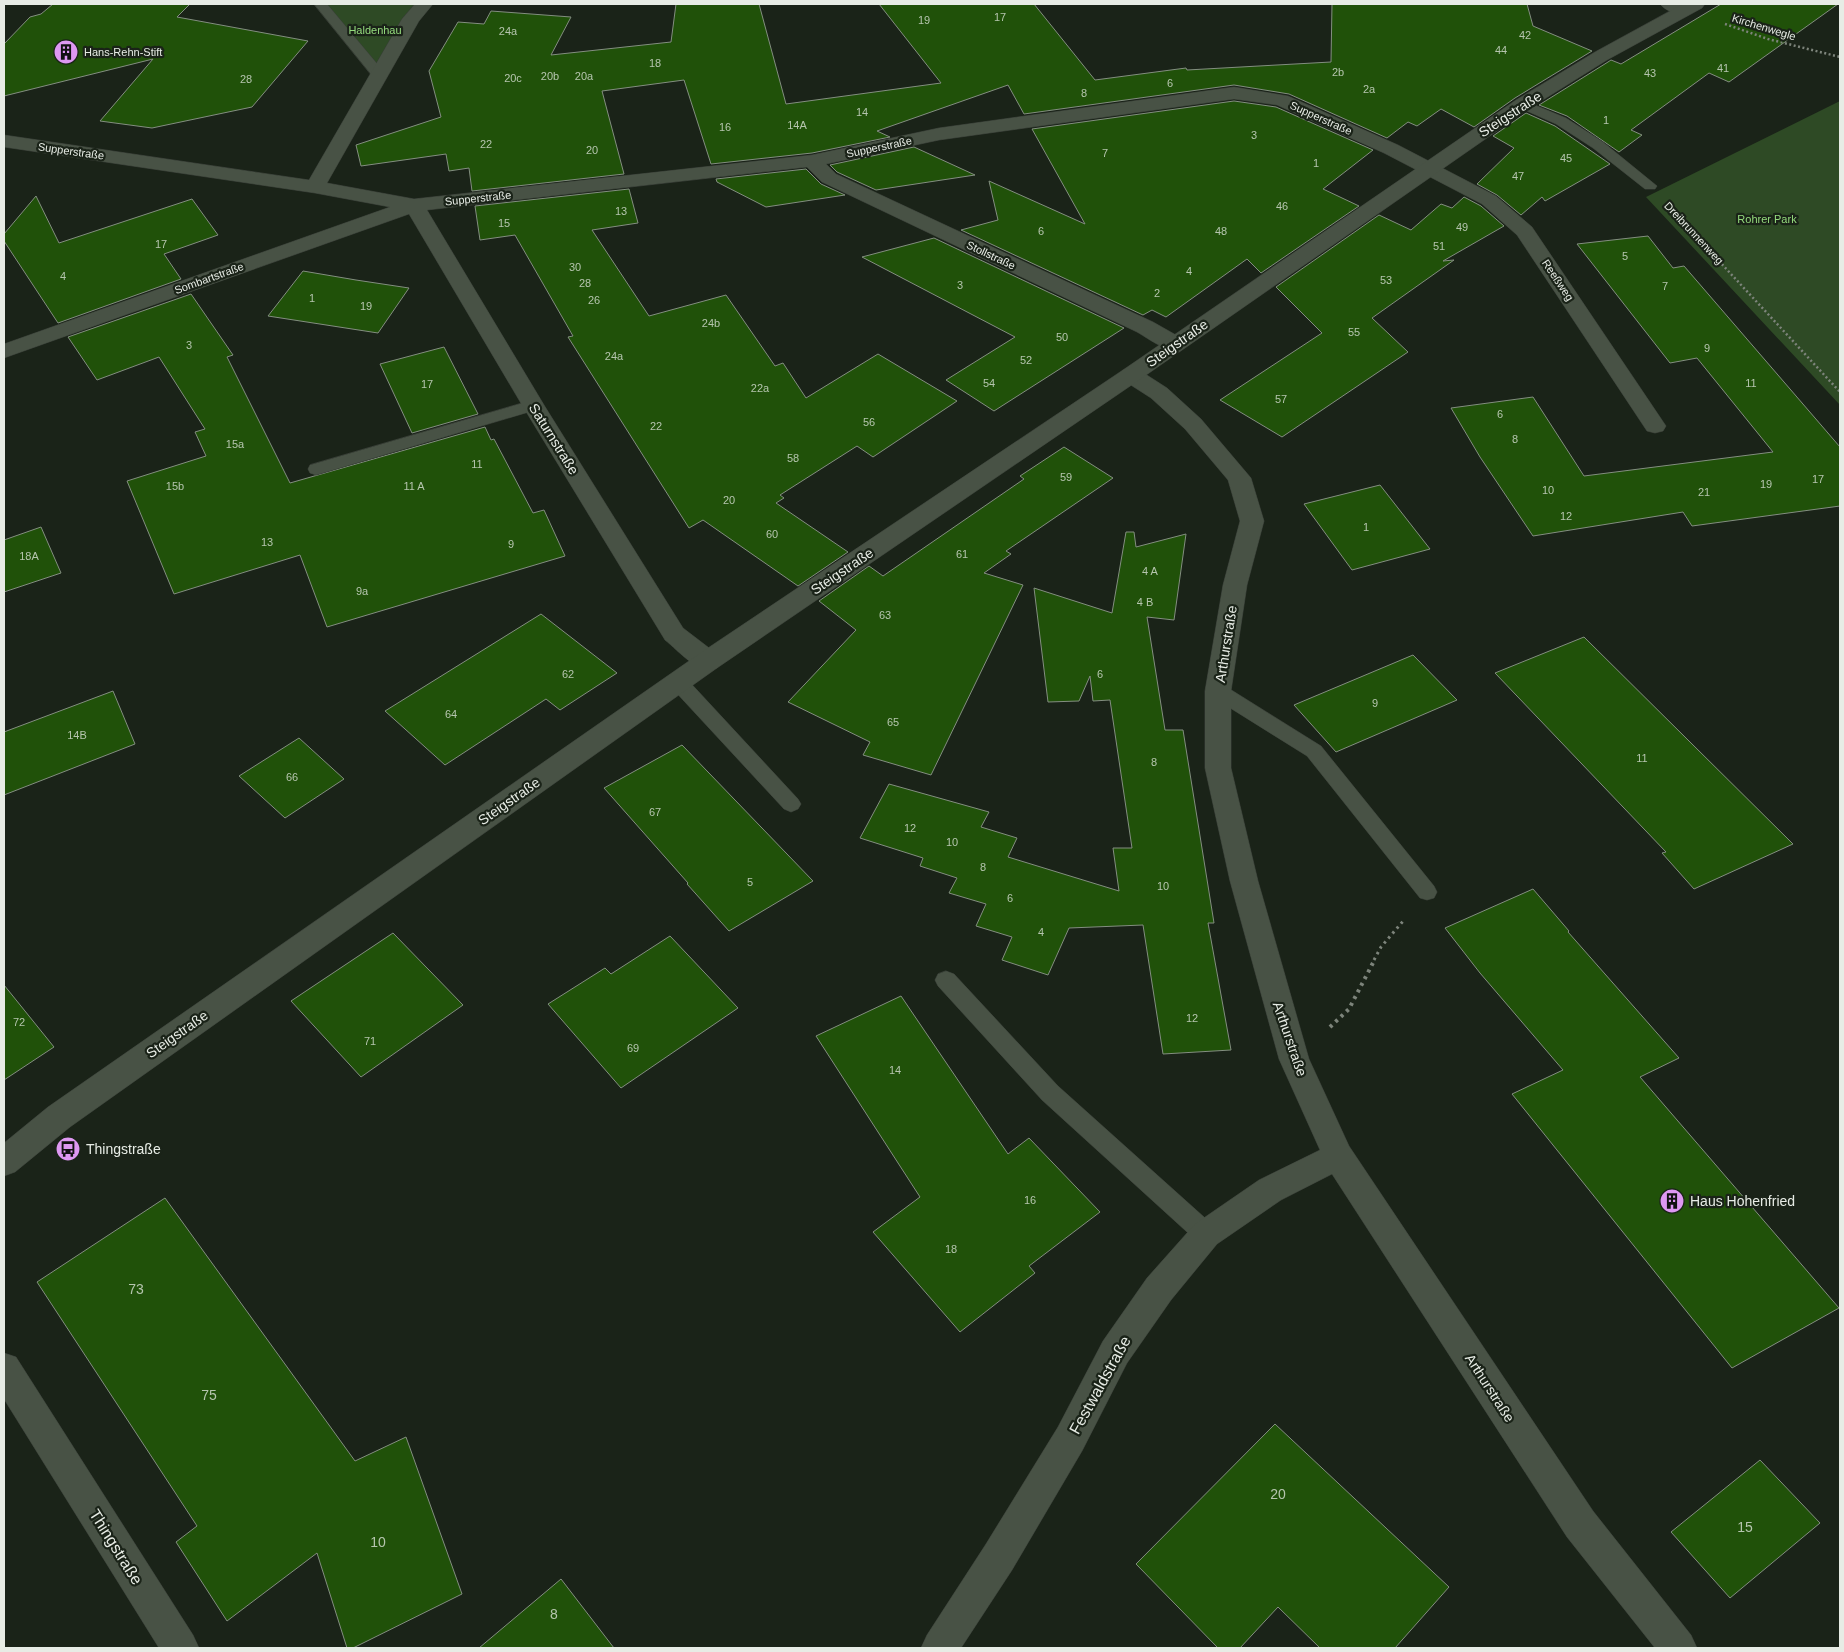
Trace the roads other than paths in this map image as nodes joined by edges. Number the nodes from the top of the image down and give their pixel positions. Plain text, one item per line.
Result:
1 (320, 4) edge
2 (424, 4) edge
3 (1683, 6) edge
4 (379, 75) junction
5 (1523, 104) junction
6 (4, 141) edge
7 (812, 161) junction
8 (1428, 168) junction
9 (1650, 186) road end
10 (315, 187) junction
11 (414, 205) junction
12 (1174, 344) junction
13 (4, 351) edge
14 (1131, 375) junction
15 (533, 405) junction
16 (1655, 426) dead end
17 (316, 469) dead end
18 (708, 661) junction
19 (678, 682) junction
20 (1218, 691) junction
21 (791, 804) dead end
22 (1428, 892) road end
23 (946, 980) dead end
24 (1338, 1156) junction
25 (4, 1162) edge
26 (1206, 1234) junction
27 (4, 1369) edge
28 (180, 1648) edge
29 (940, 1648) edge
30 (1678, 1648) edge

1 - 4 lane
2 - 4 street
3 - 5 street, Steigstraße
4 - 10 street
5 - 8 street, Steigstraße
5 - 9 lane
6 - 10 street, Supperstraße
7 - 8 street, Supperstraße
7 - 11 street, Supperstraße
7 - 12 street, Stollstraße
8 - 12 street, Steigstraße
8 - 16 street, Reeßweg
10 - 11 street, Supperstraße
11 - 13 street, Sombartstraße
11 - 15 street, Saturnstraße
12 - 14 street, Steigstraße
14 - 18 street, Steigstraße
14 - 20 street, Arthurstraße
15 - 17 lane
15 - 18 street, Saturnstraße
18 - 19 street, Steigstraße
19 - 21 lane
19 - 25 street, Steigstraße
20 - 22 lane
20 - 24 street, Arthurstraße
23 - 26 lane
24 - 26 street, Festwaldstraße
24 - 30 street, Arthurstraße
26 - 29 street, Festwaldstraße
27 - 28 street, Thingstraße

